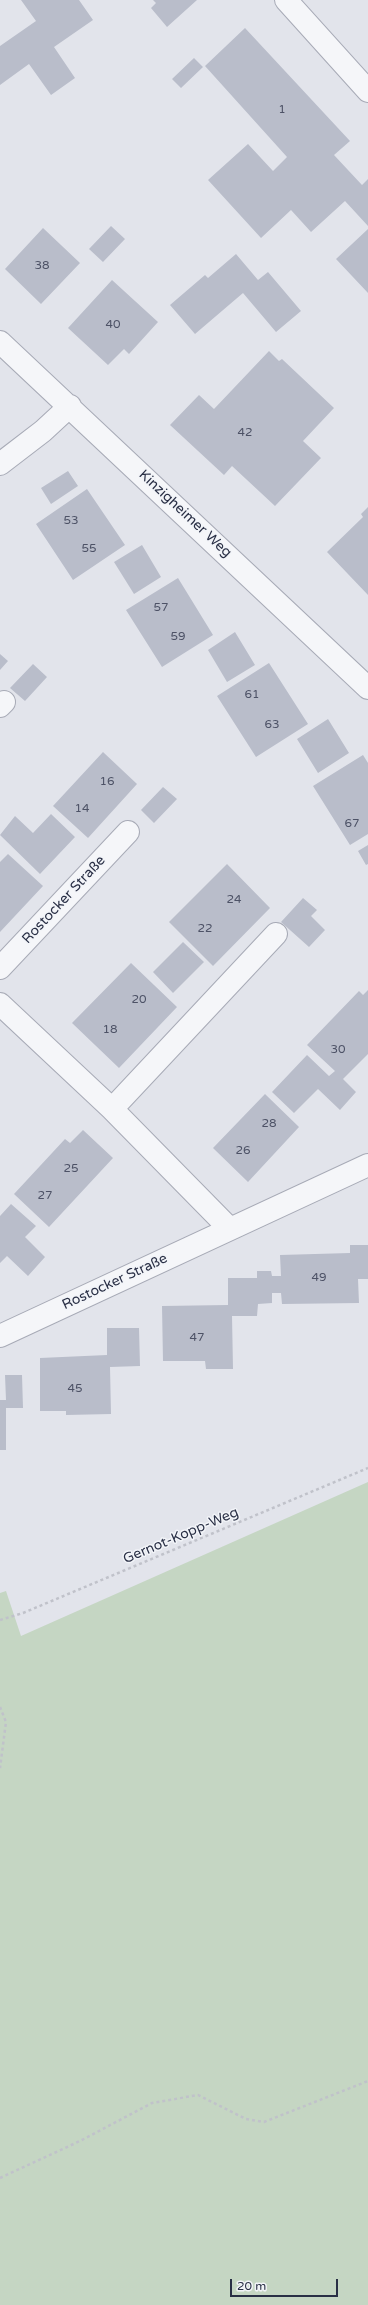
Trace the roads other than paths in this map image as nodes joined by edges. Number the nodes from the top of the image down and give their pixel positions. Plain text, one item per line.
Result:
1 (286, 0) edge
2 (368, 91) edge
3 (0, 342) edge
4 (70, 406) junction
5 (0, 464) edge
6 (368, 688) edge
7 (128, 832) dead end
8 (276, 934) dead end
9 (0, 968) edge
10 (2, 1008) edge
11 (112, 1109) junction
12 (368, 1165) edge
13 (229, 1228) junction
14 (0, 1336) edge

1 - 2 street
3 - 4 street, Kinzigheimer Weg
4 - 5 street
4 - 6 street, Kinzigheimer Weg
7 - 9 street, Rostocker Straße
8 - 11 street
10 - 11 street
11 - 13 street
12 - 13 street, Rostocker Straße
13 - 14 street, Rostocker Straße

